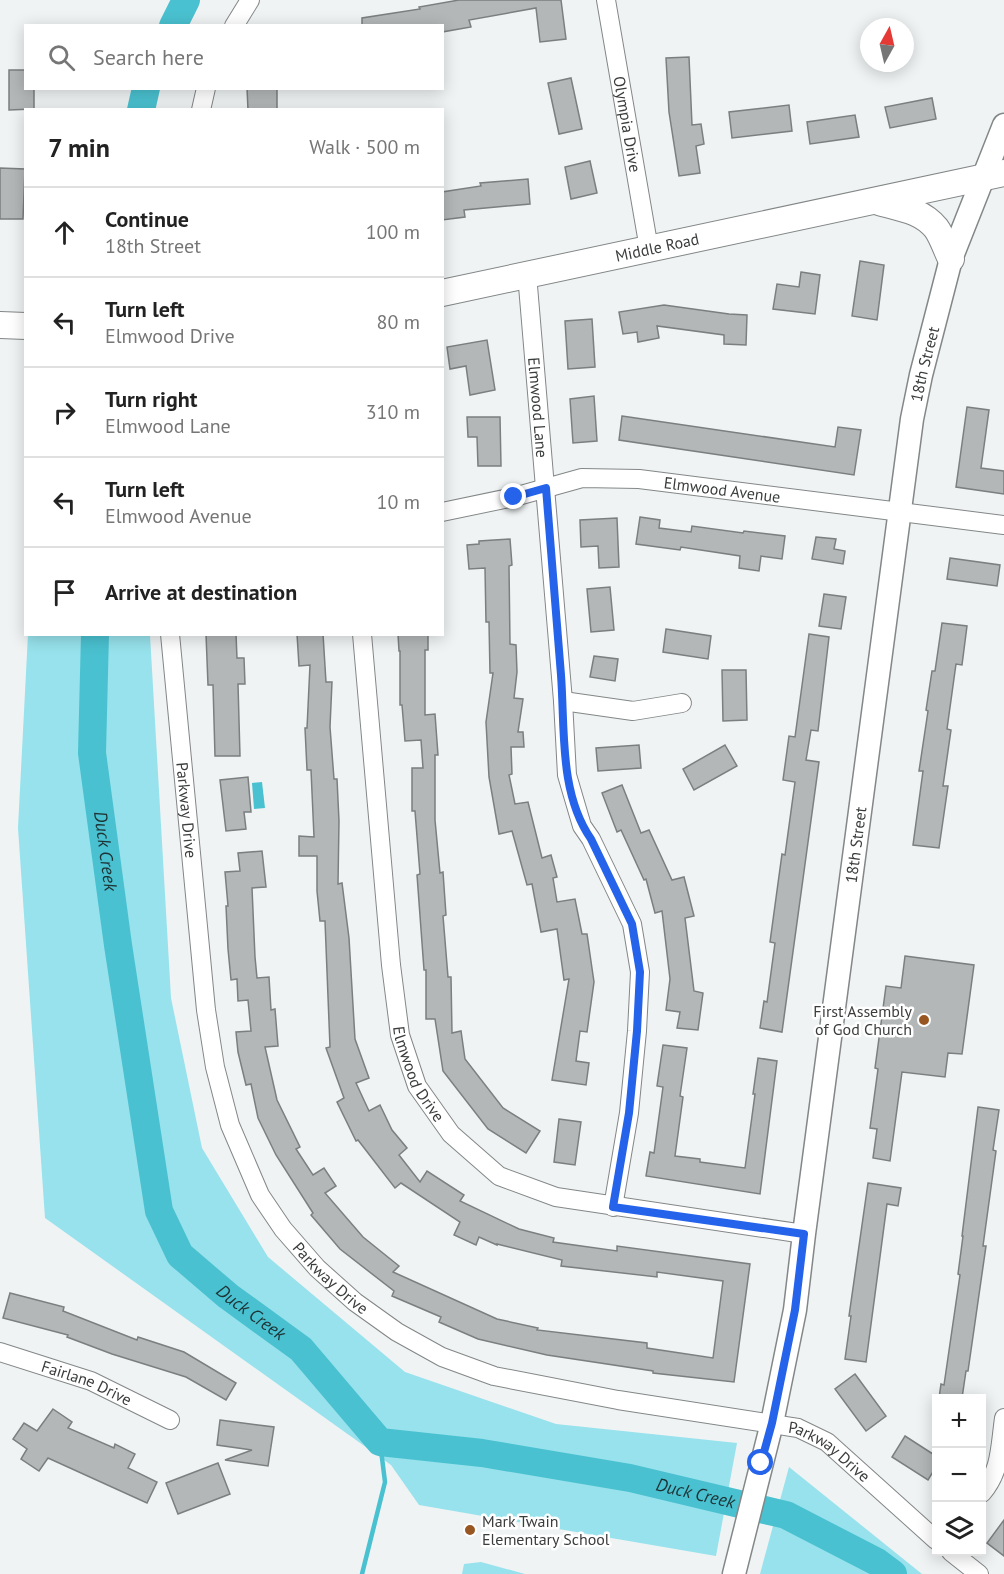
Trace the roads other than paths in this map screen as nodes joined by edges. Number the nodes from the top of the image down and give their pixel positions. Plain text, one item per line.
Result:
1 (250, 0) edge
2 (606, 0) edge
3 (235, 24) edge
4 (206, 90) edge
5 (201, 108) edge
6 (1004, 125) edge
7 (993, 175) edge
8 (873, 201) junction
9 (649, 249) junction
10 (951, 259) junction
11 (526, 274) junction
12 (444, 293) edge
13 (0, 325) edge
14 (24, 326) edge
15 (546, 488) junction
16 (444, 512) edge
17 (900, 513) junction
18 (1004, 525) edge
19 (170, 636) edge
20 (362, 636) edge
21 (563, 701) junction
22 (682, 704) dead end
23 (613, 1207) junction
24 (804, 1234) junction
25 (0, 1352) edge
26 (1004, 1418) edge
27 (170, 1420) dead end
28 (772, 1423) junction
29 (986, 1488) edge
30 (932, 1536) edge
31 (957, 1556) edge
32 (734, 1572) edge
33 (979, 1574) edge

1 - 3 street
2 - 9 street, Olympia Drive
4 - 5 street
6 - 7 street, 18th Street
7 - 8 main road, Middle Road
7 - 10 street, 18th Street
8 - 9 main road, Middle Road
8 - 10 main road, Middle Road
9 - 11 main road, Middle Road
10 - 17 street, 18th Street
11 - 12 main road, Middle Road
11 - 15 street, Elmwood Lane
13 - 14 main road
15 - 16 street, Elmwood Avenue
15 - 17 street, Elmwood Avenue
15 - 21 street, Elmwood Lane
17 - 18 street, Elmwood Avenue
17 - 24 street, 18th Street
19 - 28 street, Parkway Drive
20 - 23 street, Elmwood Drive
21 - 22 street
21 - 23 street, Elmwood Lane
23 - 24 street, Elmwood Drive
24 - 28 street, 18th Street
25 - 27 street, Fairlane Drive
26 - 29 street
28 - 30 street, Parkway Drive
28 - 32 street, 18th Street
31 - 33 street

